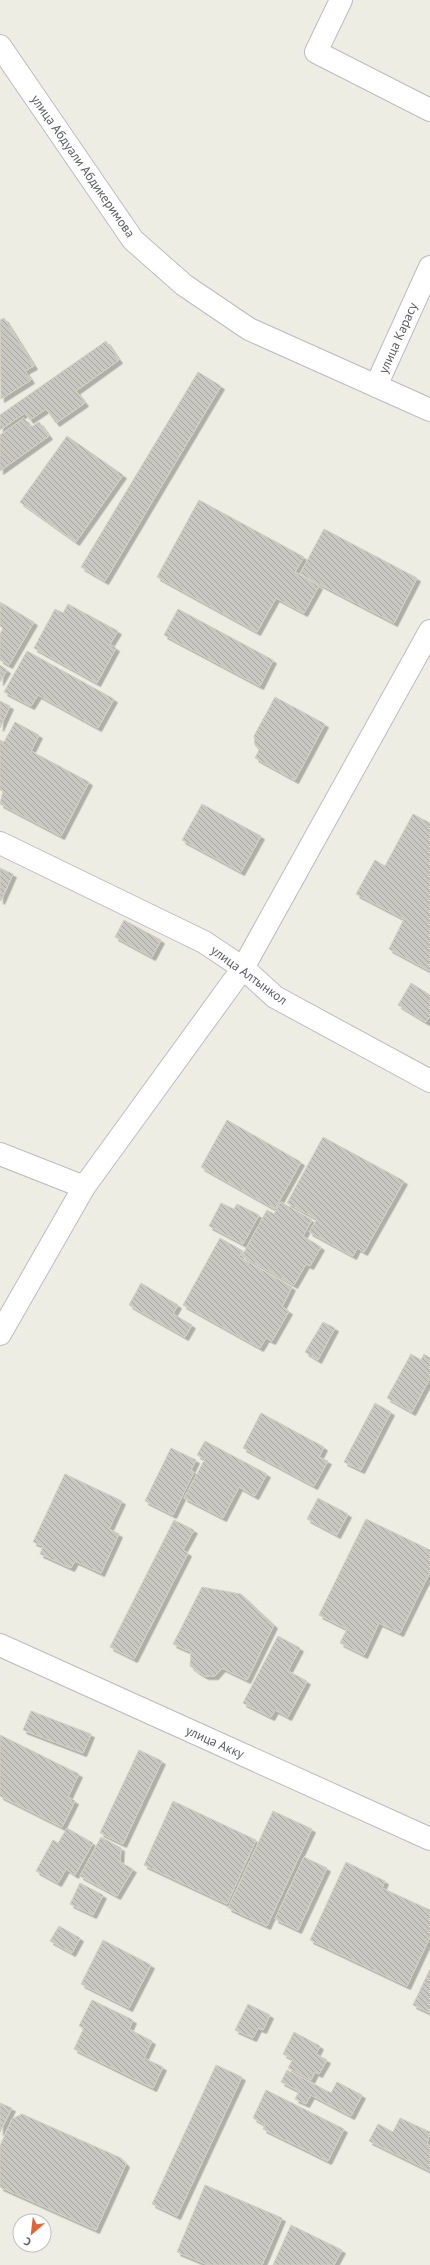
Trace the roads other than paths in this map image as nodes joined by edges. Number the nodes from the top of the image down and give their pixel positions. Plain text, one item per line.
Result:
1 (342, 0) edge
2 (0, 46) edge
3 (430, 110) edge
4 (430, 267) edge
5 (376, 386) junction
6 (430, 410) edge
7 (430, 631) edge
8 (0, 843) edge
9 (243, 968) junction
10 (430, 1081) edge
11 (0, 1154) edge
12 (84, 1187) junction
13 (0, 1334) edge
14 (0, 1645) edge
15 (430, 1839) edge

1 - 3 street
2 - 5 street, улица Абдуали Абдикеримова
4 - 5 street, улица Карасу
5 - 6 street, улица Абдуали Абдикеримова
7 - 9 street
8 - 9 street, улица Алтынкол
9 - 10 street, улица Алтынкол
9 - 12 street
11 - 12 street
12 - 13 street
14 - 15 street, улица Акку

